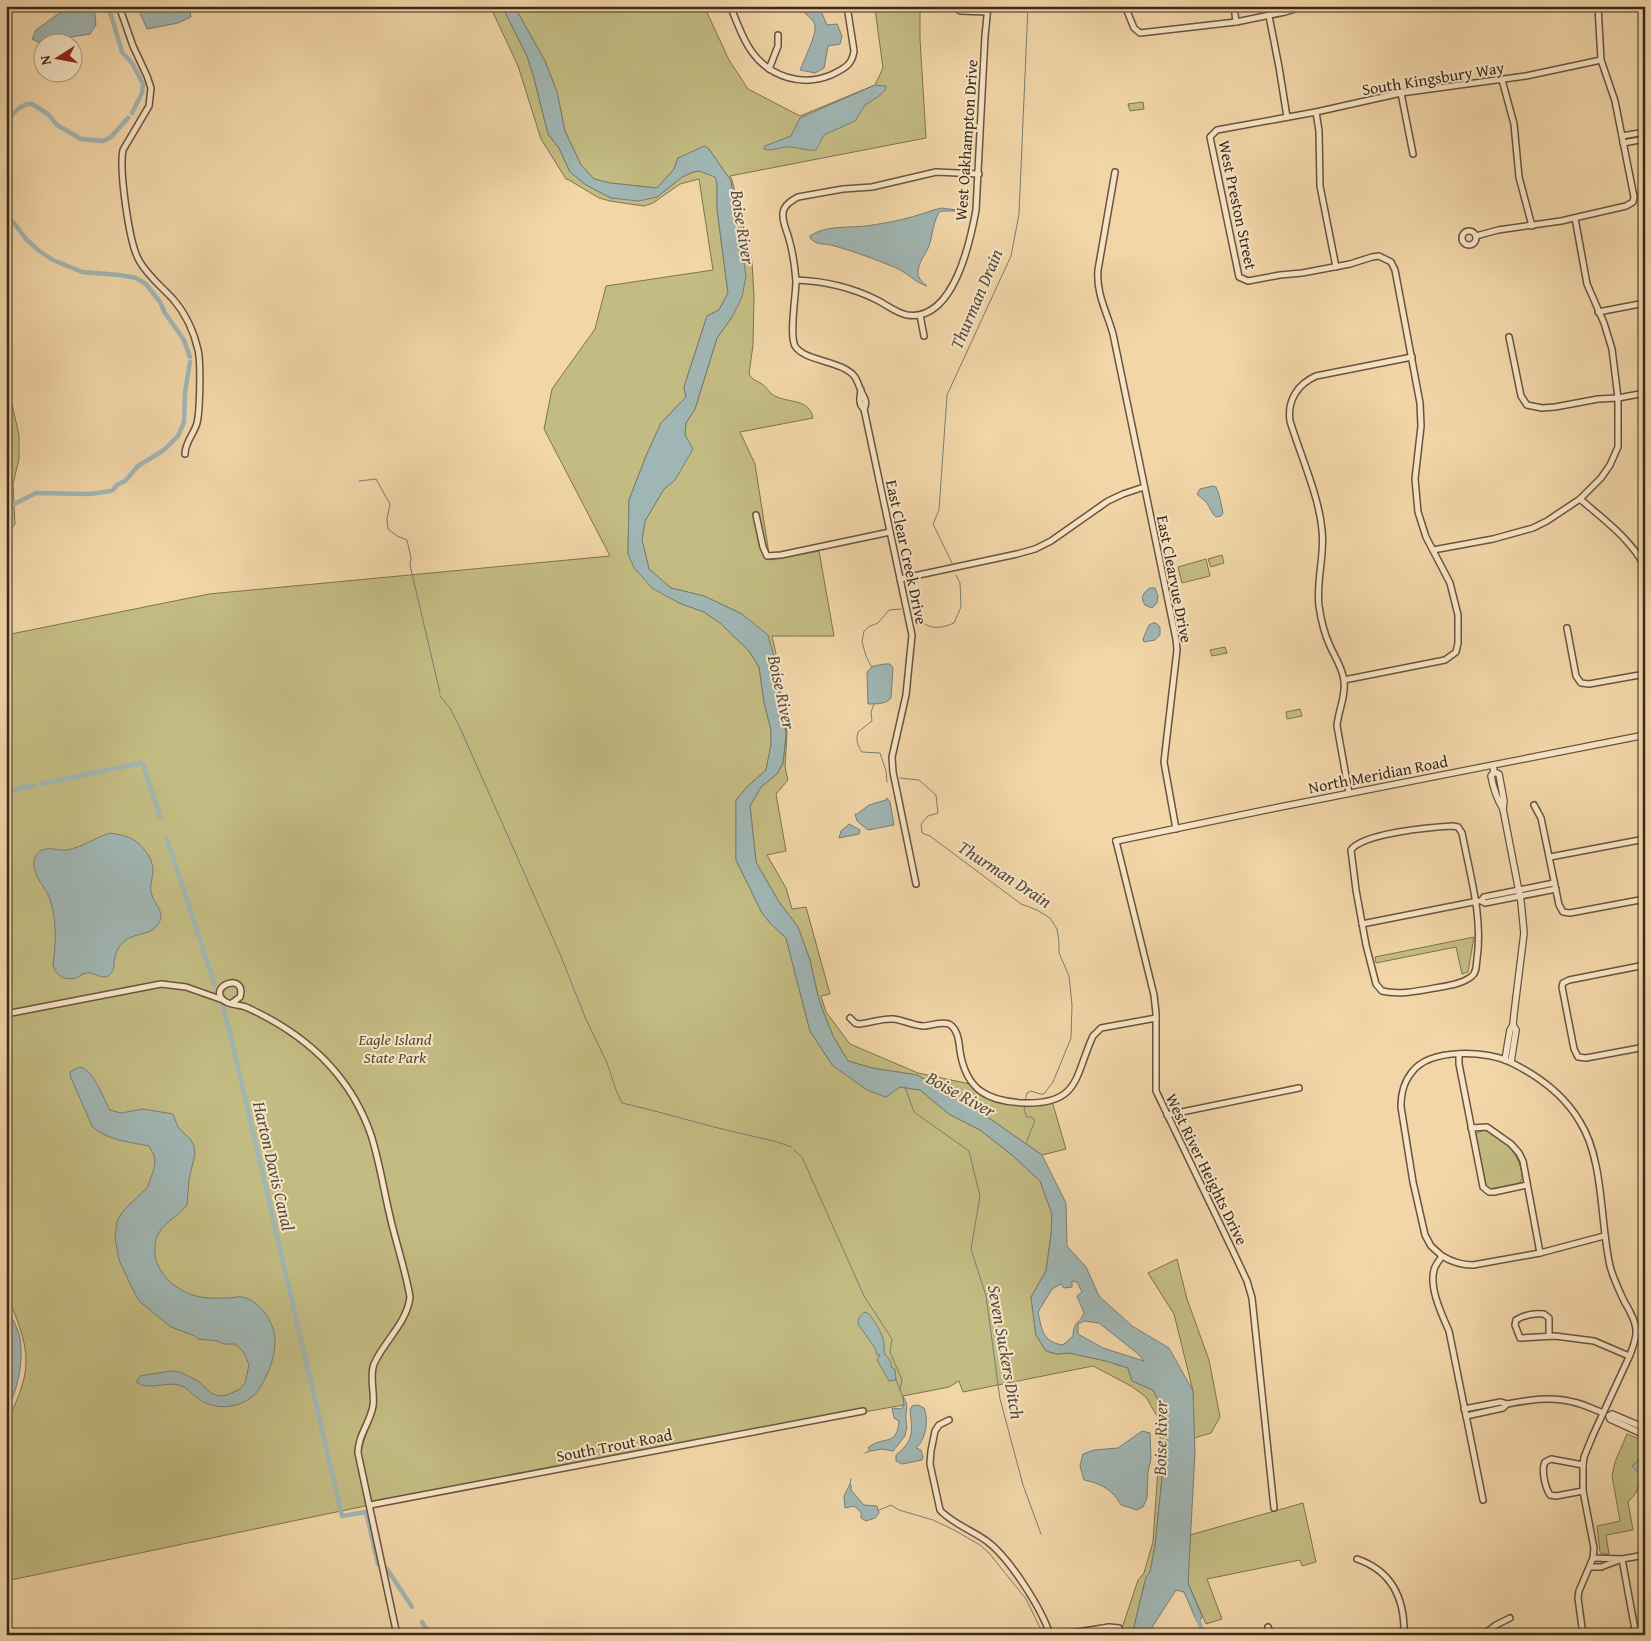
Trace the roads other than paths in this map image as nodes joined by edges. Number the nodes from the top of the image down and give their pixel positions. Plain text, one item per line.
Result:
1 (119, 6) edge
2 (730, 6) edge
3 (847, 6) edge
4 (955, 6) edge
5 (1125, 6) edge
6 (1234, 6) edge
7 (1305, 6) edge
8 (1598, 6) edge
9 (988, 9) edge
10 (1269, 16) junction
11 (1236, 22) junction
12 (778, 35) dead end
13 (1600, 60) junction
14 (769, 69) junction
15 (1502, 80) junction
16 (1401, 92) junction
17 (1316, 112) junction
18 (1286, 117) junction
19 (1645, 132) edge
20 (1212, 134) joint
21 (1622, 136) junction
22 (1645, 138) edge
23 (1623, 143) junction
24 (1413, 154) dead end
25 (1115, 172) dead end
26 (979, 174) junction
27 (1575, 218) junction
28 (1532, 226) junction
29 (1476, 236) dead end
30 (1336, 266) junction
31 (796, 280) junction
32 (1645, 303) edge
33 (1598, 312) junction
34 (920, 315) junction
35 (924, 336) dead end
36 (1509, 337) dead end
37 (1412, 357) junction
38 (1645, 393) edge
39 (1618, 398) junction
40 (185, 454) dead end
41 (1144, 488) junction
42 (1580, 499) junction
43 (756, 515) dead end
44 (890, 532) junction
45 (1433, 550) junction
46 (1645, 567) edge
47 (900, 579) junction
48 (1567, 628) dead end
49 (1645, 674) edge
50 (1344, 680) junction
51 (1645, 735) edge
52 (1493, 765) junction
53 (1349, 793) junction
54 (1534, 805) dead end
55 (1176, 829) junction
56 (1645, 839) edge
57 (1116, 841) joint
58 (1550, 857) junction
59 (1554, 883) junction
60 (916, 884) dead end
61 (1556, 889) junction
62 (1519, 893) junction
63 (1645, 899) edge
64 (1478, 901) junction
65 (1362, 924) junction
66 (1645, 965) edge
67 (221, 989) junction
68 (205, 993) junction
69 (241, 994) junction
70 (223, 1000) junction
71 (232, 1003) junction
72 (249, 1008) junction
73 (7, 1014) edge
74 (850, 1018) dead end
75 (1156, 1018) junction
76 (1513, 1025) junction
77 (1645, 1047) edge
78 (1459, 1054) junction
79 (1505, 1060) junction
80 (1511, 1062) junction
81 (1299, 1088) dead end
82 (1167, 1115) junction
83 (1471, 1128) junction
84 (1527, 1185) junction
85 (1604, 1236) junction
86 (1540, 1253) junction
87 (1442, 1256) junction
88 (1549, 1336) junction
89 (1629, 1356) junction
90 (1507, 1404) junction
91 (1464, 1409) junction
92 (863, 1411) dead end
93 (1603, 1413) junction
94 (1466, 1416) junction
95 (1609, 1416) junction
96 (949, 1420) dead end
97 (1645, 1428) edge
98 (1645, 1435) edge
99 (1583, 1465) junction
100 (1583, 1491) junction
101 (1483, 1500) dead end
102 (370, 1505) junction
103 (1274, 1508) dead end
104 (1645, 1555) edge
105 (1593, 1558) junction
106 (1356, 1559) dead end
107 (1622, 1559) junction
108 (1590, 1568) junction
109 (1510, 1618) dead end
110 (1268, 1627) dead end
111 (397, 1635) edge
112 (1050, 1635) edge
113 (1059, 1635) edge
114 (1122, 1635) edge
115 (1271, 1635) edge
116 (1404, 1635) edge
117 (1483, 1635) edge
118 (1583, 1635) edge
119 (1636, 1635) edge

1 - 40 street
2 - 14 street
3 - 14 street
4 - 9 street
5 - 11 street
6 - 11 street
7 - 10 street
8 - 13 street
9 - 26 street, West Oakhampton Drive
10 - 11 street
10 - 18 street
12 - 14 street
13 - 15 street, South Kingsbury Way
13 - 21 street
15 - 16 street, South Kingsbury Way
15 - 28 street
16 - 17 street, South Kingsbury Way
16 - 24 street
17 - 18 street, South Kingsbury Way
17 - 30 street
18 - 20 street, South Kingsbury Way
19 - 21 street
20 - 30 street, West Preston Street
21 - 23 street
22 - 23 street
23 - 27 street
25 - 41 street, East Clearvue Drive
26 - 31 street
26 - 34 street, West Oakhampton Drive
27 - 28 street
27 - 33 street
28 - 29 street
30 - 37 street
31 - 34 street
31 - 44 street, East Clear Creek Drive
32 - 33 street
33 - 39 street
34 - 35 street
36 - 39 street
37 - 45 street
37 - 50 street
38 - 39 street
39 - 42 street
41 - 47 street
41 - 55 street, East Clearvue Drive
42 - 45 street
42 - 46 street
43 - 44 street
44 - 47 street, East Clear Creek Drive
45 - 50 street
47 - 60 street, East Clear Creek Drive
48 - 49 street
50 - 53 street
51 - 52 street, North Meridian Road
52 - 53 street, North Meridian Road
52 - 62 street
53 - 55 street, North Meridian Road
54 - 58 street
55 - 57 street, North Meridian Road
56 - 58 street
57 - 75 street, West River Heights Drive
58 - 59 street
59 - 61 street
59 - 62 street
61 - 62 street
61 - 63 street
62 - 64 street
62 - 76 street
64 - 65 street
64 - 65 street
64 - 65 street
66 - 77 street
67 - 68 street
67 - 69 street
67 - 70 street
68 - 70 street
68 - 73 street
69 - 71 street
69 - 72 street
70 - 71 street
71 - 72 street
72 - 102 street
74 - 75 street
75 - 82 street, West River Heights Drive
76 - 79 street
76 - 80 street
78 - 79 street
78 - 83 street
78 - 87 street
79 - 80 street
80 - 85 street
81 - 82 street
82 - 103 street, West River Heights Drive
83 - 84 street
83 - 84 street
84 - 86 street
85 - 86 street
85 - 89 street
86 - 87 street
87 - 91 street
88 - 88 street
88 - 89 street
89 - 93 street
90 - 91 street
90 - 93 street
90 - 94 street
91 - 94 street
92 - 102 street, South Trout Road
93 - 95 street
93 - 99 street
94 - 101 street
95 - 97 street
95 - 98 street
96 - 112 street
99 - 100 street
99 - 100 street
100 - 105 street
102 - 111 street
104 - 107 street
105 - 107 street
105 - 108 street
106 - 116 street
107 - 108 street
107 - 119 street
108 - 118 street
109 - 117 street
110 - 115 street
113 - 114 street

